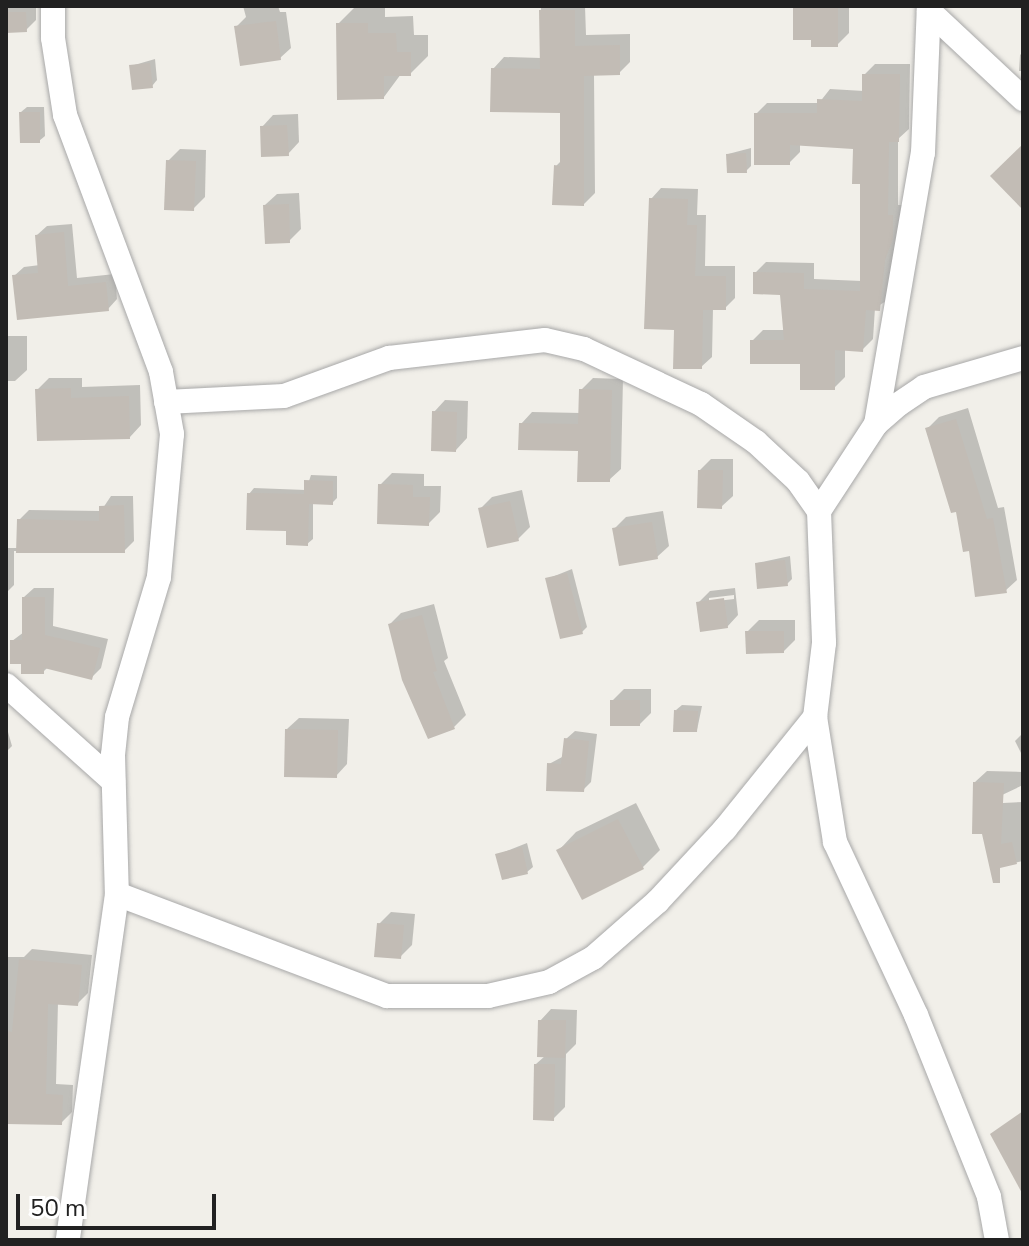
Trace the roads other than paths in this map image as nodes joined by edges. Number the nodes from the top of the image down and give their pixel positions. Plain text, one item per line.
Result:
1 (53, 6) edge
2 (929, 9) edge
3 (1023, 99) edge
4 (1023, 358) edge
5 (166, 402) junction
6 (876, 424) junction
7 (819, 511) junction
8 (6, 685) edge
9 (815, 717) junction
10 (113, 781) junction
11 (117, 894) junction
12 (68, 1240) edge
13 (997, 1240) edge

1 - 5 street
2 - 3 street
2 - 6 street
4 - 6 street
5 - 7 street
5 - 10 street
6 - 7 street
7 - 9 street
8 - 10 street
9 - 11 street
9 - 13 street
10 - 11 street
11 - 12 street

